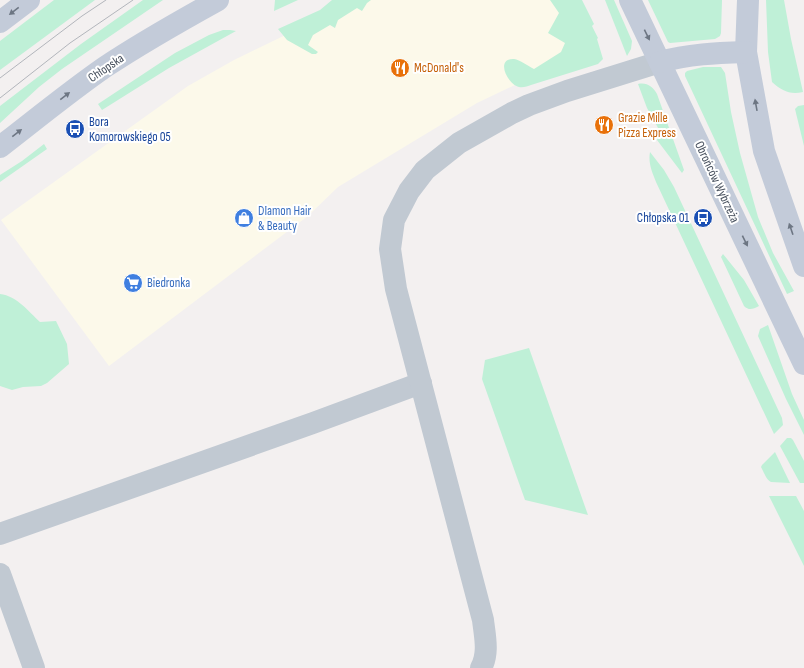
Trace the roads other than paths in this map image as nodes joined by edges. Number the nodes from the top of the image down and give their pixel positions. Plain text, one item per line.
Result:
1 (29, 0) edge
2 (218, 0) edge
3 (630, 0) edge
4 (748, 0) edge
5 (0, 22) edge
6 (746, 52) junction
7 (660, 62) junction
8 (0, 147) edge
9 (804, 266) edge
10 (804, 364) edge
11 (421, 383) junction
12 (0, 534) edge
13 (0, 574) edge
14 (34, 668) edge
15 (481, 668) edge

1 -> 5 main road
8 -> 2 main road, Chłopska
3 -> 7 main road, Obrońców Wybrzeża
4 - 6 main road
6 - 7 main road
9 -> 6 main road
7 -> 10 main road, Obrońców Wybrzeża
7 - 11 street
11 - 12 street
11 - 15 street
13 - 14 street

